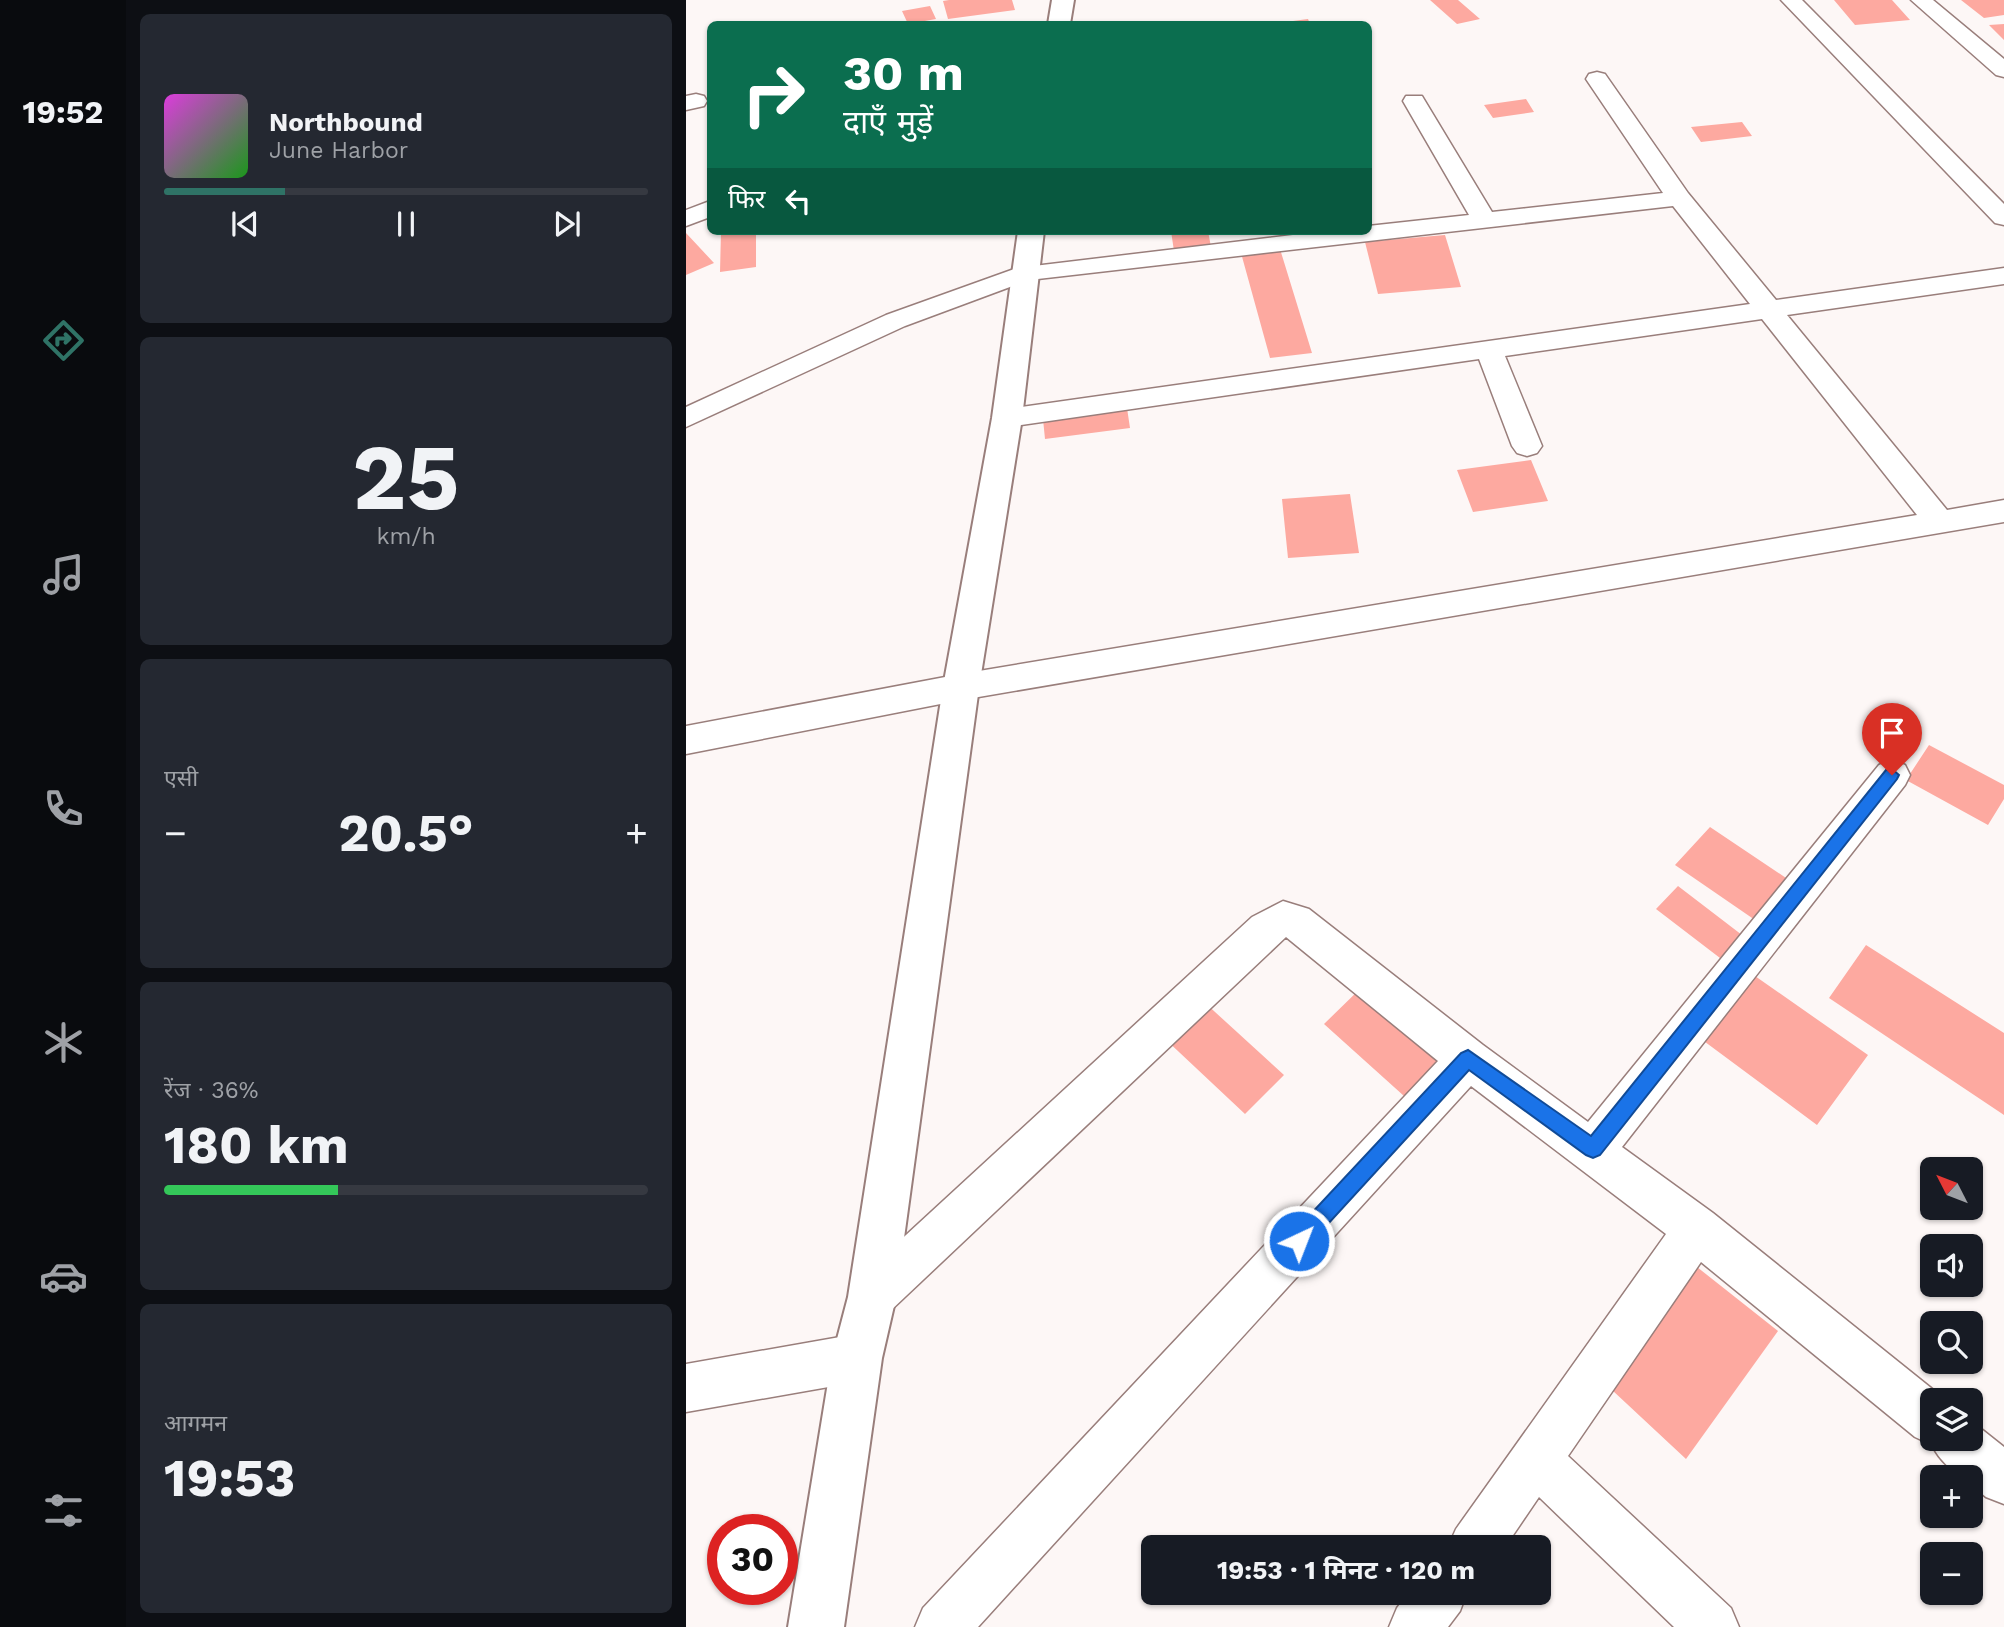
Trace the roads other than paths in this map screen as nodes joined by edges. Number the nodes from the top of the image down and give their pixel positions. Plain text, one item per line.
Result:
1 (1068, 0) edge
2 (1791, 0) edge
3 (1921, 0) edge
4 (1060, 21) edge
5 (2004, 70) edge
6 (1597, 79) dead end
7 (1414, 101) dead end
8 (1679, 198) junction
9 (707, 209) edge
10 (2004, 218) edge
11 (686, 219) edge
12 (1484, 220) junction
13 (1372, 233) edge
14 (1031, 235) edge
15 (1354, 235) edge
16 (1026, 273) junction
17 (2004, 276) edge
18 (1767, 310) junction
19 (1489, 351) junction
20 (686, 418) edge
21 (1007, 418) junction
22 (1527, 446) dead end
23 (2004, 511) edge
24 (1939, 521) junction
25 (961, 687) junction
26 (686, 740) edge
27 (1892, 775) dead end
28 (1468, 1059) junction
29 (1593, 1149) junction
30 (1697, 1228) junction
31 (872, 1297) junction
32 (857, 1358) junction
33 (686, 1388) edge
34 (1920, 1410) edge
35 (1970, 1451) edge
36 (1537, 1461) junction
37 (2004, 1479) edge
38 (1483, 1535) edge
39 (1432, 1605) edge
40 (816, 1627) edge
41 (942, 1627) edge
42 (1416, 1627) edge
43 (1712, 1627) edge

1 - 4 street
2 - 10 street
3 - 5 street
6 - 8 street
7 - 12 street
8 - 12 street
8 - 18 street
9 - 11 street
12 - 13 street
14 - 16 street
15 - 16 street
16 - 20 street
16 - 21 street
17 - 18 street
18 - 19 street
18 - 24 street
19 - 21 street
19 - 22 street
21 - 25 street
23 - 24 street
24 - 25 street
25 - 26 street
25 - 31 street
27 - 29 street
28 - 29 street
28 - 31 street
28 - 41 street
29 - 30 street
30 - 34 street
30 - 36 street
31 - 32 street
32 - 33 street
32 - 40 street
35 - 37 street
36 - 38 street
36 - 43 street
39 - 42 street

